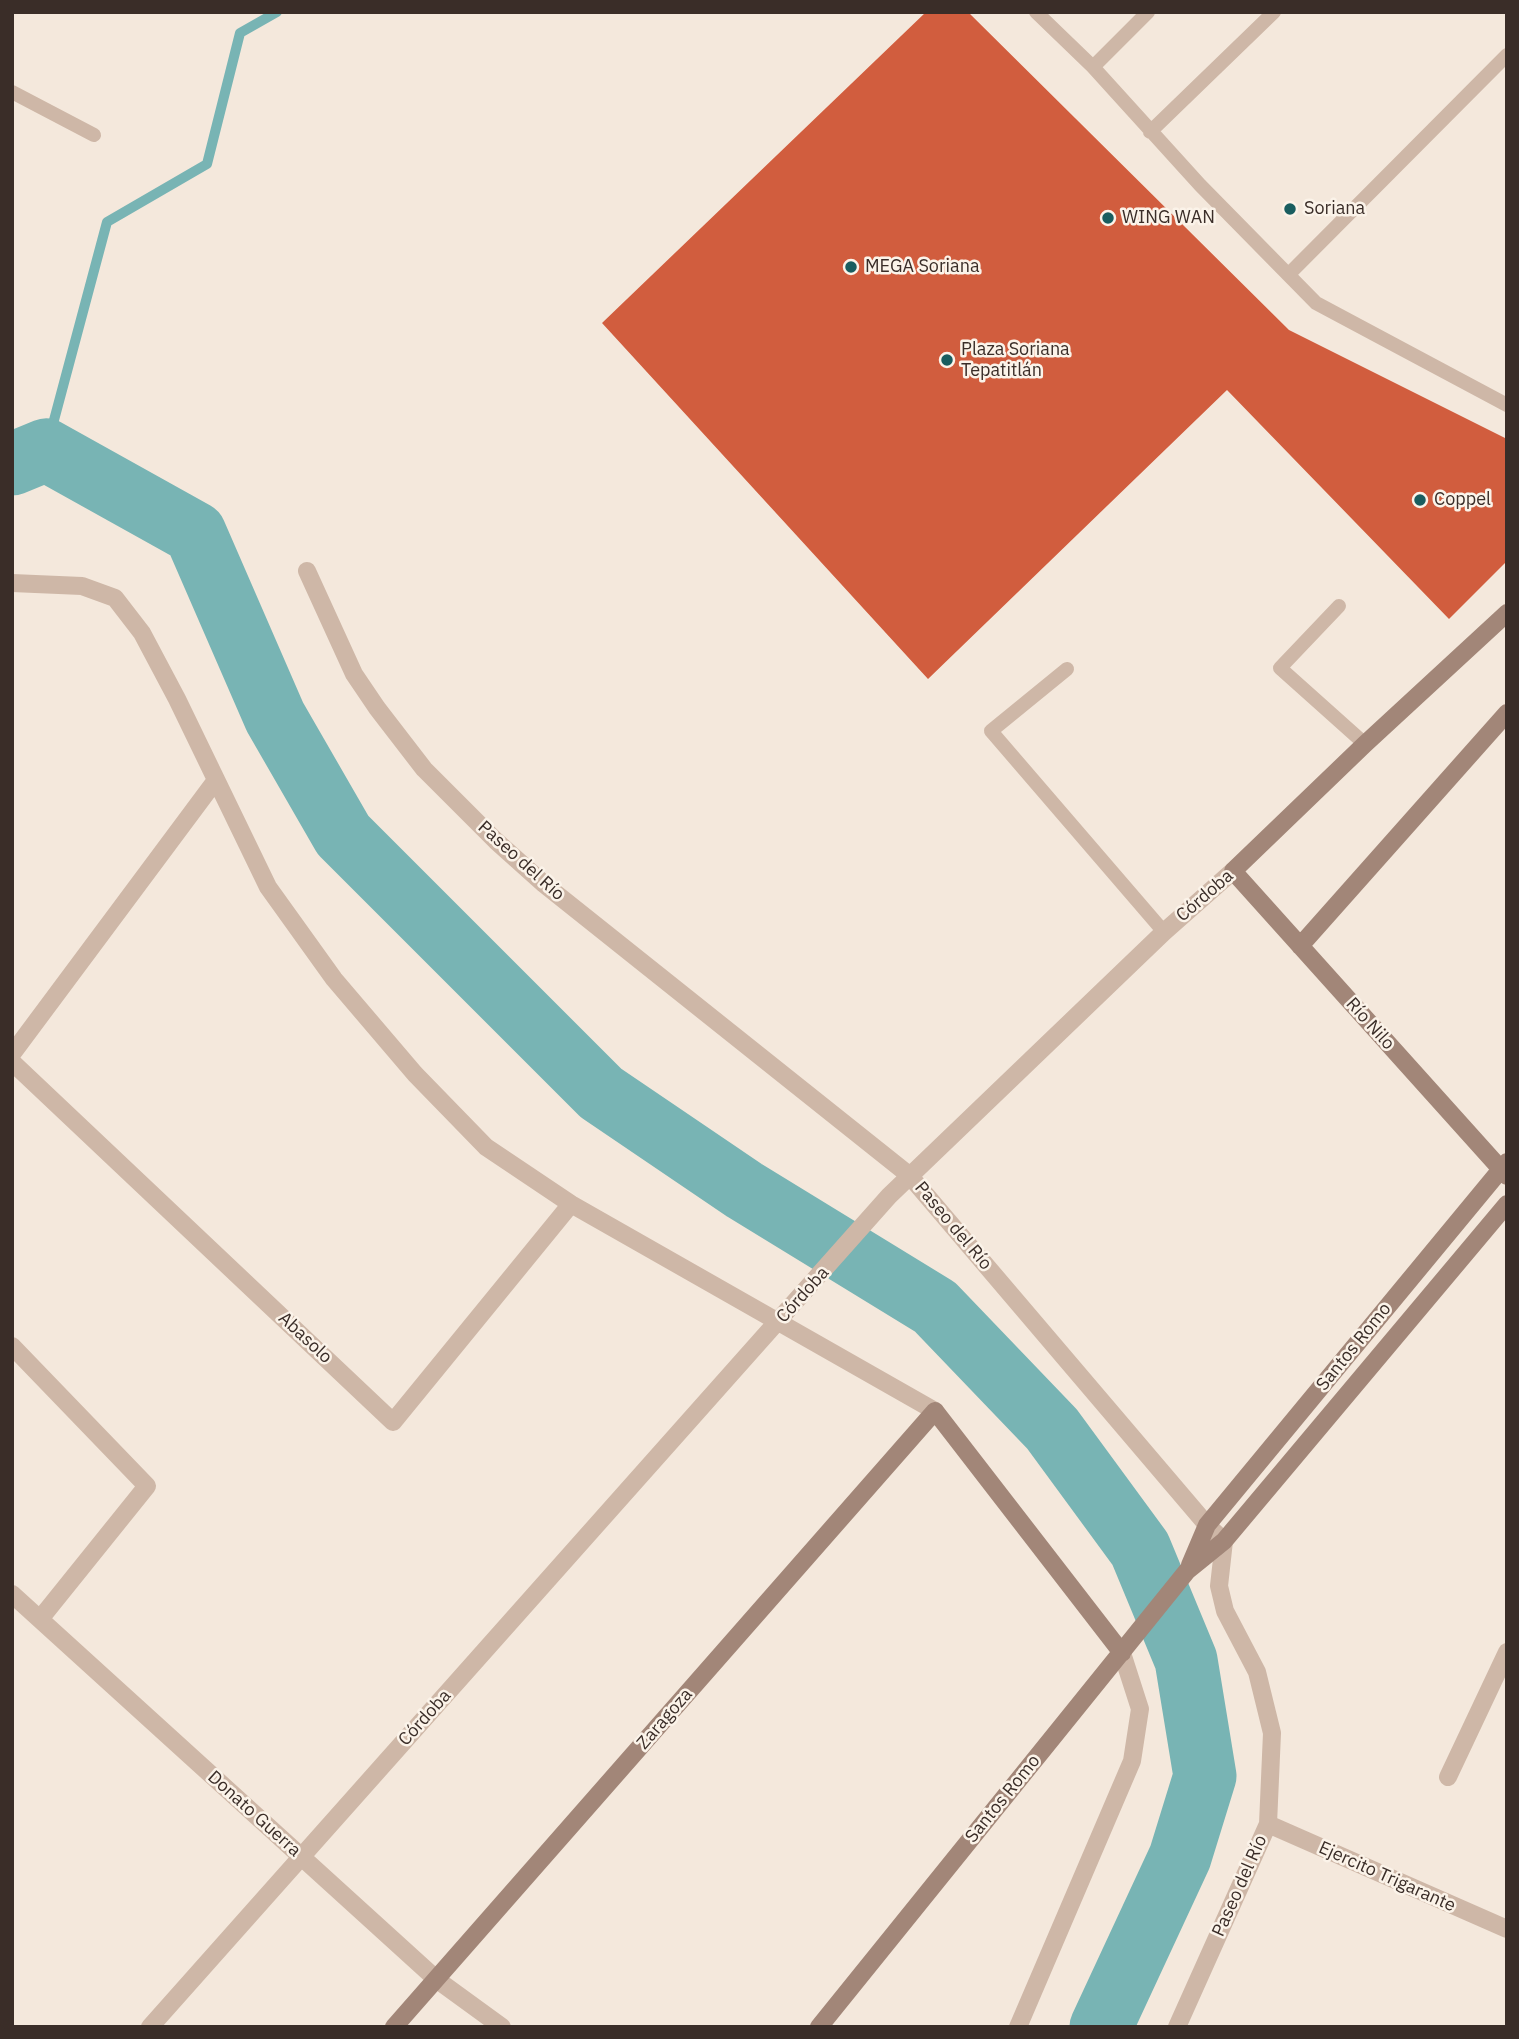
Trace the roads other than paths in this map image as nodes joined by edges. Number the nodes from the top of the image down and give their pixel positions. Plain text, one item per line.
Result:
1 (1036, 12) edge
2 (1148, 12) edge
3 (1274, 12) edge
4 (1507, 55) edge
5 (1093, 67) junction
6 (12, 92) edge
7 (1150, 132) junction
8 (94, 135) dead end
9 (1289, 274) junction
10 (1507, 405) edge
11 (307, 571) dead end
12 (12, 583) edge
13 (1339, 606) dead end
14 (1507, 613) edge
15 (1067, 669) dead end
16 (1507, 713) edge
17 (1365, 744) junction
18 (216, 780) junction
19 (1233, 871) junction
20 (1164, 932) junction
21 (1300, 946) junction
22 (12, 1054) edge
23 (12, 1062) edge
24 (1505, 1169) edge
25 (909, 1175) junction
26 (571, 1204) junction
27 (1507, 1204) edge
28 (778, 1322) junction
29 (12, 1346) edge
30 (935, 1411) junction
31 (1207, 1525) junction
32 (1224, 1541) junction
33 (1187, 1571) junction
34 (12, 1594) edge
35 (40, 1619) junction
36 (1507, 1652) edge
37 (1122, 1653) junction
38 (1448, 1777) dead end
39 (1268, 1824) junction
40 (301, 1857) junction
41 (1507, 1929) edge
42 (436, 1979) junction
43 (150, 2027) edge
44 (394, 2027) edge
45 (502, 2027) edge
46 (819, 2027) edge
47 (1018, 2027) edge
48 (1177, 2027) edge

1 - 5 lane
2 - 5 lane
3 - 7 lane
4 - 9 lane
5 - 7 lane
6 - 8 lane
7 - 9 lane
9 - 10 lane
11 - 25 street, Paseo del Río
12 - 18 street
13 - 17 lane
14 - 17 street, Córdoba
15 - 20 lane
16 - 21 street
17 - 19 street, Córdoba
18 - 22 street
18 - 26 street
19 - 20 street, Córdoba
19 - 21 street, Río Nilo
20 - 25 street, Córdoba
21 - 24 street, Río Nilo
23 - 26 street, Abasolo
24 - 31 street, Santos Romo
25 - 28 street, Córdoba
25 - 31 street, Paseo del Río
26 - 28 street
27 - 32 street, Santos Romo
28 - 30 street
28 - 40 street, Córdoba
29 - 35 street
30 - 37 street
30 - 42 street, Zaragoza
31 - 32 street, Paseo del Río
31 - 33 street, Santos Romo
32 - 33 street, Santos Romo
32 - 39 street, Paseo del Río
33 - 37 street, Santos Romo
34 - 35 street, Donato Guerra
35 - 40 street, Donato Guerra
36 - 38 street
37 - 46 street, Santos Romo
37 - 47 street
39 - 41 street, Ejercito Trigarante
39 - 48 street, Paseo del Río
40 - 42 street, Donato Guerra
40 - 43 street, Córdoba
42 - 44 street, Zaragoza
42 - 45 street, Donato Guerra

